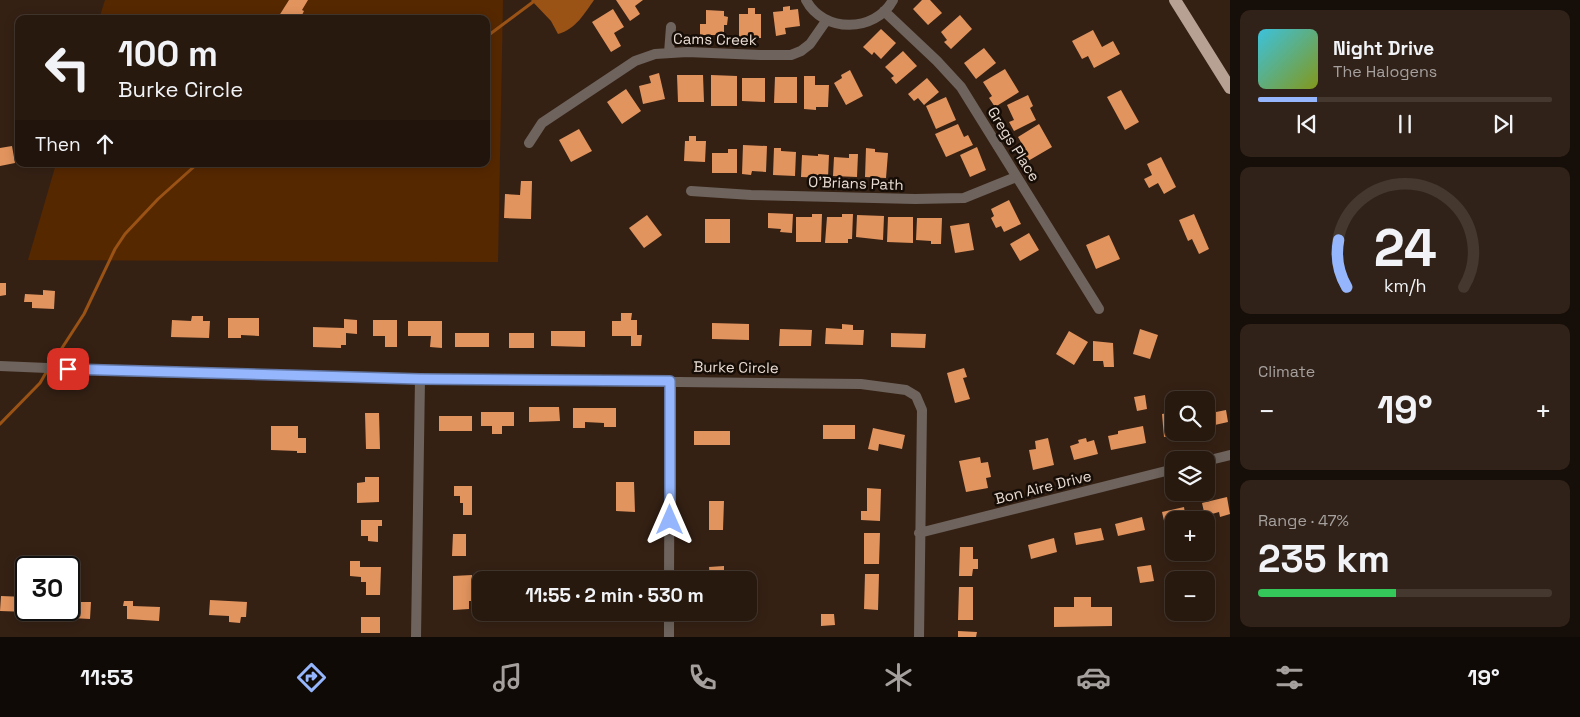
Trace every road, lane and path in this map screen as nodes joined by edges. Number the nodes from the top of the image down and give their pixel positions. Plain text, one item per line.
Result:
1 (806, 0) edge
2 (893, 0) edge
3 (1175, 0) edge
4 (884, 11) junction
5 (826, 21) junction
6 (671, 27) dead end
7 (669, 53) junction
8 (1230, 88) edge
9 (529, 143) dead end
10 (1016, 177) junction
11 (690, 191) dead end
12 (1099, 309) dead end
13 (0, 366) edge
14 (420, 379) junction
15 (670, 381) junction
16 (1230, 455) edge
17 (1215, 459) edge
18 (1165, 471) edge
19 (919, 533) junction
20 (669, 571) edge
21 (669, 621) edge
22 (416, 637) edge
23 (669, 637) edge
24 (919, 637) edge

1 - 5 street
2 - 4 street
3 - 8 main road
4 - 5 street
4 - 10 street, Gregs Place
5 - 7 street, Cams Creek
6 - 7 street
7 - 9 street, Cams Creek
10 - 11 street, O'Brians Path
10 - 12 street, Gregs Place
13 - 14 street, Burke Circle
14 - 15 street, Burke Circle
14 - 22 street
15 - 19 street, Burke Circle
15 - 20 street
16 - 17 street
18 - 19 street, Bon Aire Drive
19 - 24 street, Burke Circle
21 - 23 street

